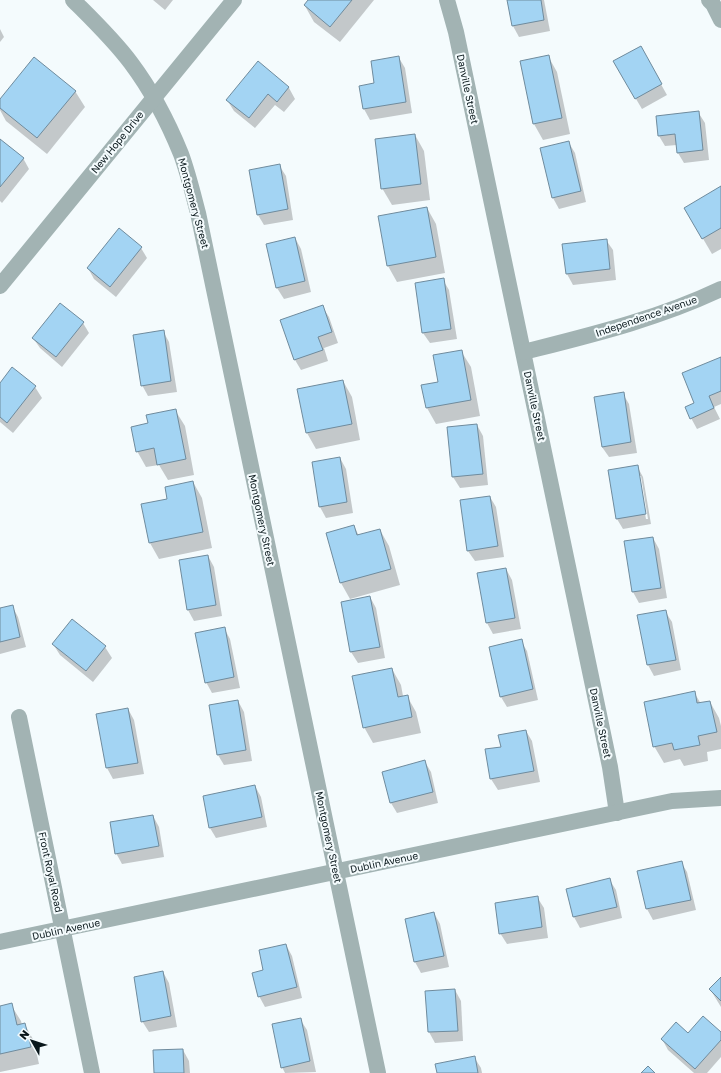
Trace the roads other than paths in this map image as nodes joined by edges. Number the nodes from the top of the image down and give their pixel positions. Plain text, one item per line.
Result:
1 (73, 0) edge
2 (234, 0) edge
3 (446, 0) edge
4 (709, 0) edge
5 (721, 20) edge
6 (154, 97) junction
7 (0, 286) edge
8 (721, 289) edge
9 (524, 352) junction
10 (19, 718) dead end
11 (721, 798) edge
12 (617, 813) junction
13 (336, 872) junction
14 (63, 930) junction
15 (0, 942) edge
16 (92, 1073) edge
17 (378, 1073) edge

1 - 6 street, Montgomery Street
2 - 6 street, New Hope Drive
3 - 9 street, Danville Street
4 - 5 street
6 - 7 street, New Hope Drive
6 - 13 street, Montgomery Street
8 - 9 street, Independence Avenue
9 - 12 street, Danville Street
10 - 14 street, Front Royal Road
11 - 12 street, Dublin Avenue
12 - 13 street, Dublin Avenue
13 - 14 street, Dublin Avenue
13 - 17 street, Montgomery Street
14 - 15 street, Dublin Avenue
14 - 16 street, Front Royal Road

